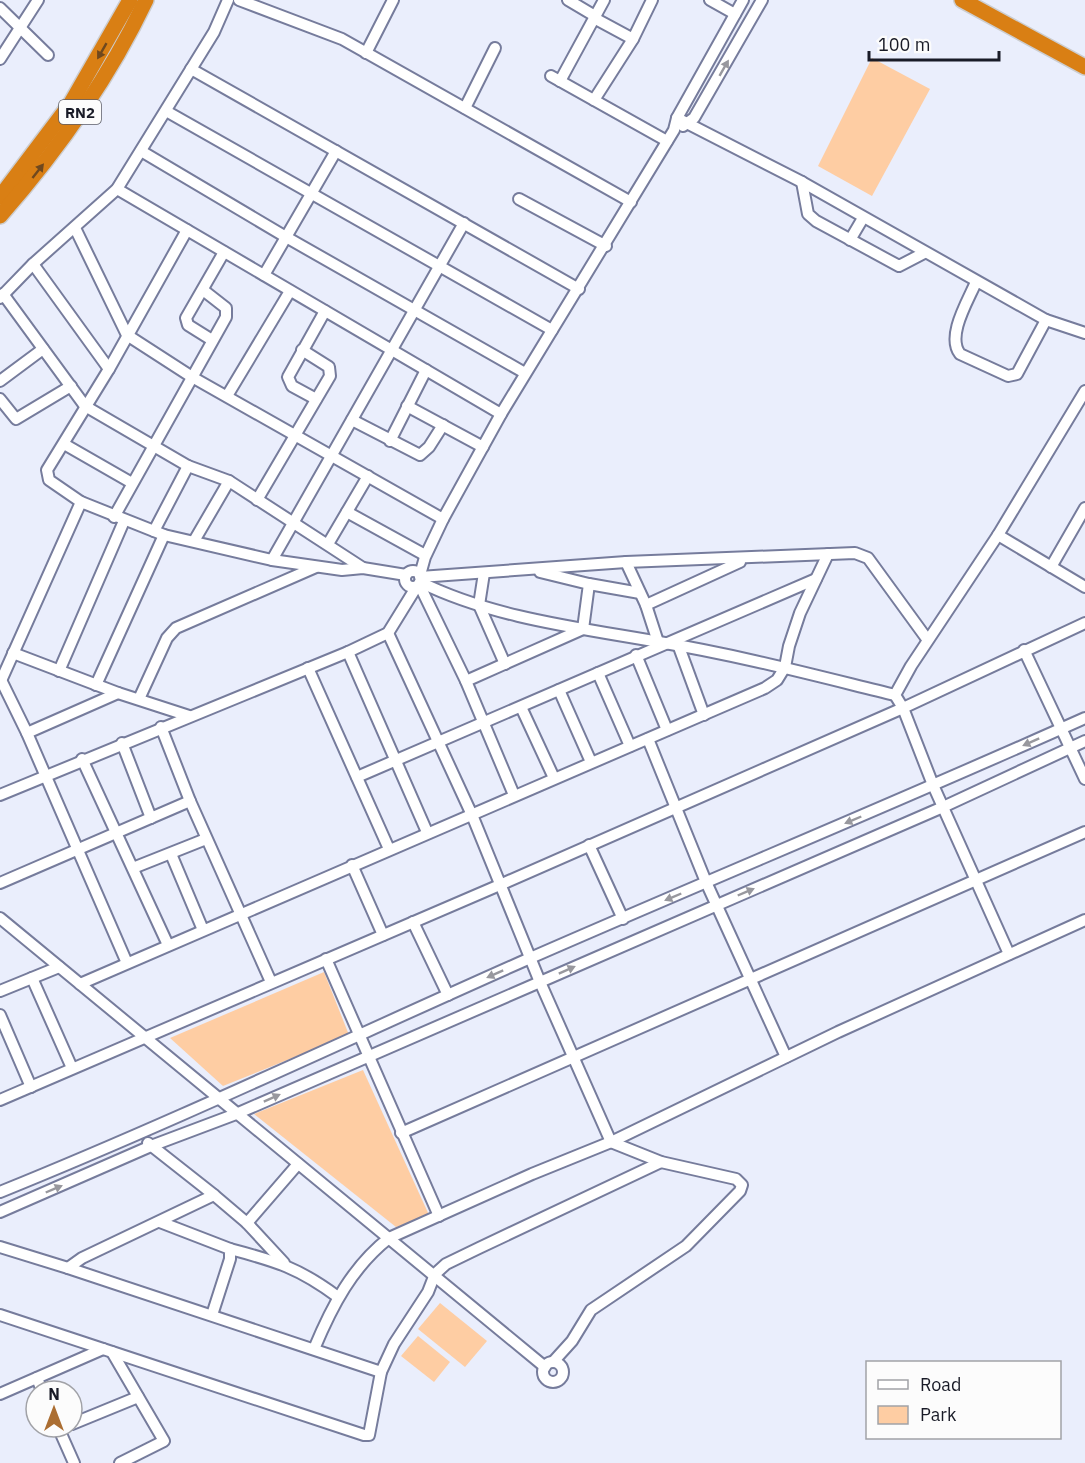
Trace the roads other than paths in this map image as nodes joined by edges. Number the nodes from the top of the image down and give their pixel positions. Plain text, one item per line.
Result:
1 (38, 0) edge
2 (130, 0) edge
3 (146, 0) edge
4 (228, 0) edge
5 (239, 0) edge
6 (393, 0) edge
7 (568, 0) edge
8 (604, 0) edge
9 (652, 0) edge
10 (710, 0) edge
11 (743, 0) edge
12 (762, 0) edge
13 (962, 0) edge
14 (0, 8) edge
15 (735, 14) junction
16 (595, 17) junction
17 (22, 28) junction
18 (633, 39) junction
19 (495, 48) dead end
20 (366, 53) junction
21 (48, 54) dead end
22 (0, 59) edge
23 (1085, 67) edge
24 (191, 69) junction
25 (594, 100) junction
26 (465, 108) junction
27 (166, 111) junction
28 (677, 118) junction
29 (688, 123) junction
30 (674, 130) junction
31 (667, 141) junction
32 (141, 151) junction
33 (336, 151) junction
34 (802, 182) junction
35 (117, 189) junction
36 (311, 195) junction
37 (0, 196) edge
38 (519, 199) dead end
39 (631, 202) junction
40 (0, 216) edge
41 (863, 218) junction
42 (464, 223) junction
43 (75, 228) junction
44 (187, 230) junction
45 (286, 237) junction
46 (850, 240) junction
47 (606, 246) junction
48 (224, 252) junction
49 (924, 253) junction
50 (33, 264) junction
51 (439, 267) junction
52 (264, 275) junction
53 (976, 282) junction
54 (579, 289) junction
55 (203, 290) junction
56 (290, 291) junction
57 (2, 296) edge
58 (414, 310) junction
59 (325, 311) junction
60 (1046, 320) junction
61 (552, 330) junction
62 (1085, 333) edge
63 (127, 335) junction
64 (212, 340) junction
65 (43, 348) junction
66 (302, 350) junction
67 (392, 350) junction
68 (109, 369) junction
69 (426, 370) junction
70 (525, 373) junction
71 (192, 377) junction
72 (0, 381) edge
73 (71, 387) junction
74 (1085, 391) edge
75 (227, 396) junction
76 (0, 399) edge
77 (316, 399) junction
78 (85, 406) junction
79 (407, 406) junction
80 (501, 414) junction
81 (352, 420) junction
82 (443, 425) junction
83 (295, 435) junction
84 (390, 441) junction
85 (64, 444) junction
86 (154, 446) junction
87 (483, 447) junction
88 (332, 455) junction
89 (188, 466) junction
90 (368, 476) junction
91 (229, 481) junction
92 (132, 483) junction
93 (257, 500) junction
94 (81, 502) junction
95 (347, 512) junction
96 (1083, 515) edge
97 (119, 519) junction
98 (443, 519) junction
99 (294, 522) junction
100 (159, 533) junction
101 (998, 535) junction
102 (194, 541) junction
103 (328, 544) junction
104 (828, 554) junction
105 (425, 556) junction
106 (746, 559) junction
107 (272, 560) junction
108 (626, 562) junction
109 (316, 567) junction
110 (1051, 567) junction
111 (363, 568) junction
112 (531, 569) junction
113 (484, 573) junction
114 (816, 579) junction
115 (414, 580) junction
116 (589, 584) junction
117 (1085, 587) edge
118 (640, 593) junction
119 (479, 605) junction
120 (646, 605) junction
121 (1085, 623) edge
122 (583, 629) junction
123 (388, 633) junction
124 (927, 639) junction
125 (663, 643) junction
126 (680, 647) junction
127 (1024, 650) junction
128 (348, 652) junction
129 (13, 653) junction
130 (636, 655) junction
131 (504, 664) junction
132 (308, 668) junction
133 (785, 668) junction
134 (59, 671) junction
135 (598, 673) junction
136 (466, 681) junction
137 (1, 682) edge
138 (96, 685) junction
139 (558, 690) junction
140 (118, 693) junction
141 (895, 696) junction
142 (139, 699) junction
143 (522, 707) junction
144 (903, 708) junction
145 (705, 715) junction
146 (189, 716) junction
147 (1085, 718) edge
148 (484, 722) junction
149 (161, 727) junction
150 (1063, 728) junction
151 (667, 730) junction
152 (27, 733) junction
153 (648, 739) junction
154 (1085, 741) edge
155 (122, 743) junction
156 (439, 743) junction
157 (630, 746) junction
158 (1071, 748) junction
159 (82, 759) junction
160 (397, 760) junction
161 (591, 762) junction
162 (45, 776) junction
163 (357, 777) junction
164 (554, 778) junction
165 (1085, 778) edge
166 (933, 785) junction
167 (0, 795) edge
168 (514, 795) junction
169 (190, 801) junction
170 (675, 807) junction
171 (943, 807) junction
172 (472, 815) junction
173 (151, 818) junction
174 (117, 832) junction
175 (427, 832) junction
176 (1085, 832) edge
177 (206, 838) junction
178 (589, 845) junction
179 (76, 849) junction
180 (389, 849) junction
181 (171, 854) junction
182 (352, 865) junction
183 (133, 868) junction
184 (706, 882) junction
185 (975, 882) junction
186 (0, 883) edge
187 (502, 884) junction
188 (716, 904) junction
189 (239, 914) junction
190 (0, 918) edge
191 (623, 919) junction
192 (1085, 920) edge
193 (414, 921) junction
194 (203, 930) junction
195 (383, 935) junction
196 (168, 945) junction
197 (1009, 954) junction
198 (531, 958) junction
199 (326, 959) junction
200 (127, 963) junction
201 (59, 967) junction
202 (32, 978) junction
203 (750, 978) junction
204 (271, 982) junction
205 (540, 982) junction
206 (80, 984) junction
207 (0, 991) edge
208 (448, 995) junction
209 (0, 1015) edge
210 (143, 1036) junction
211 (358, 1036) junction
212 (367, 1056) junction
213 (576, 1056) junction
214 (786, 1058) junction
215 (72, 1068) junction
216 (30, 1087) junction
217 (216, 1098) junction
218 (0, 1100) edge
219 (236, 1114) junction
220 (401, 1133) junction
221 (141, 1135) junction
222 (611, 1142) junction
223 (151, 1146) junction
224 (661, 1162) junction
225 (298, 1164) junction
226 (0, 1192) edge
227 (214, 1195) junction
228 (0, 1212) edge
229 (440, 1216) junction
230 (160, 1222) junction
231 (247, 1223) junction
232 (389, 1238) junction
233 (0, 1246) edge
234 (230, 1249) junction
235 (285, 1264) junction
236 (68, 1268) junction
237 (435, 1274) junction
238 (338, 1297) junction
239 (0, 1315) edge
240 (212, 1315) junction
241 (572, 1341) junction
242 (314, 1349) junction
243 (108, 1351) junction
244 (549, 1364) junction
245 (563, 1371) junction
246 (381, 1372) junction
247 (37, 1378) joint
248 (0, 1394) edge
249 (138, 1397) junction
250 (84, 1419) edge
251 (65, 1439) edge
252 (74, 1463) edge
253 (120, 1463) edge

1 - 17 street
2 -> 37 highway, RN2
40 -> 3 highway, RN2
4 - 24 street
5 - 20 street
6 - 20 street
7 - 16 street
8 - 16 street
9 - 18 street
10 - 15 street
11 - 15 street
29 -> 12 street
13 - 23 highway
14 - 17 street
15 - 28 street
16 - 18 street
16 - 25 street
17 - 21 street
17 - 22 street
18 - 25 street
19 - 26 street
20 - 26 street
24 - 27 street
24 - 33 street
25 - 31 street
26 - 39 street
27 - 32 street
27 - 36 street
28 - 29 street
28 - 30 street
29 - 30 street
29 - 34 street
30 - 31 street
31 - 39 street
32 - 35 street
32 - 45 street
33 - 36 street
33 - 42 street
34 - 41 street
34 - 46 street
35 - 43 street
35 - 44 street
36 - 45 street
36 - 51 street
38 - 47 street
39 - 47 street
41 - 46 street
41 - 49 street
42 - 51 street
42 - 54 street
43 - 50 street
43 - 63 street
44 - 48 street
44 - 63 street
45 - 52 street
45 - 58 street
46 - 49 street
47 - 54 street
48 - 52 street
48 - 55 street
49 - 53 street
50 - 57 street
50 - 68 street
51 - 58 street
51 - 61 street
52 - 56 street
53 - 60 street
53 - 60 street
54 - 61 street
55 - 64 street
55 - 64 street
56 - 59 street
56 - 75 street
57 - 65 street
58 - 67 street
58 - 70 street
59 - 66 street
59 - 67 street
60 - 62 street
61 - 70 street
63 - 68 street
63 - 71 street
64 - 71 street
65 - 72 street
65 - 73 street
66 - 77 street
66 - 77 street
67 - 69 street
67 - 81 street
68 - 78 street
69 - 79 street
69 - 80 street
70 - 80 street
71 - 75 street
71 - 86 street
73 - 76 street
73 - 78 street
74 - 101 street
75 - 83 street
77 - 83 street
78 - 85 street
78 - 86 street
79 - 82 street
79 - 84 street
80 - 87 street
81 - 84 street
81 - 88 street
82 - 84 street
82 - 87 street
83 - 88 street
83 - 93 street
85 - 92 street
85 - 94 street
86 - 89 street
86 - 92 street
87 - 98 street
88 - 90 street
88 - 99 street
89 - 91 street
89 - 100 street
90 - 95 street
90 - 98 street
91 - 93 street
91 - 102 street
92 - 97 street
93 - 99 street
94 - 97 street
94 - 129 street
95 - 103 street
95 - 105 street
96 - 110 street
97 - 100 street
97 - 134 street
98 - 105 street
99 - 103 street
99 - 107 street
100 - 102 street
100 - 138 street
101 - 110 street
101 - 124 street
102 - 107 street
103 - 111 street
104 - 106 street
104 - 114 street
104 - 124 street
105 - 115 street
106 - 108 street
106 - 120 street
107 - 109 street
108 - 112 street
108 - 118 street
109 - 111 street
109 - 142 street
110 - 117 street
111 - 115 street
112 - 113 street
112 - 116 street
113 - 115 street
113 - 119 street
114 - 125 street
114 - 133 street
115 - 119 street
115 - 123 street
115 - 136 street
116 - 118 street
116 - 122 street
118 - 120 street
119 - 122 street
119 - 131 street
120 - 125 street
121 - 127 street
122 - 125 street
122 - 131 street
123 - 128 street
123 - 156 street
124 - 141 street
125 - 126 street
125 - 130 street
126 - 133 street
126 - 145 street
127 - 144 street
127 - 150 street
128 - 132 street
128 - 160 street
129 - 134 street
129 - 137 street
130 - 135 street
130 - 151 street
131 - 136 street
132 - 146 street
132 - 163 street
133 - 141 street
133 - 145 street
134 - 138 street
135 - 139 street
135 - 157 street
136 - 148 street
137 - 152 street
138 - 140 street
139 - 143 street
139 - 161 street
140 - 142 street
140 - 152 street
141 - 144 street
142 - 146 street
143 - 148 street
143 - 164 street
144 - 166 street
144 - 170 street
145 - 151 street
146 - 149 street
147 - 150 street
148 - 156 street
148 - 168 street
149 - 155 street
149 - 169 street
150 - 158 street
150 -> 166 street
151 - 153 street
152 - 162 street
153 - 157 street
153 - 170 street
154 - 158 street
155 - 159 street
155 - 173 street
156 - 160 street
156 - 172 street
157 - 161 street
158 - 165 street
158 - 171 street
159 - 162 street
159 - 174 street
160 - 163 street
160 - 175 street
161 - 164 street
162 - 167 street
162 - 179 street
163 - 180 street
164 - 168 street
166 - 171 street
166 -> 184 street
168 - 172 street
169 - 173 street
169 - 177 street
170 - 178 street
170 - 184 street
171 - 185 street
188 -> 171 street
172 - 175 street
172 - 187 street
173 - 174 street
174 - 179 street
174 - 183 street
175 - 180 street
176 - 185 street
177 - 181 street
177 - 189 street
178 - 187 street
178 - 191 street
179 - 186 street
179 - 200 street
180 - 182 street
181 - 183 street
181 - 194 street
182 - 189 street
182 - 195 street
183 - 196 street
184 - 188 street
184 -> 191 street
185 - 197 street
185 - 203 street
187 - 193 street
187 - 198 street
188 - 203 street
205 -> 188 street
189 - 194 street
189 - 204 street
190 - 201 street
191 - 198 street
192 - 197 street
193 - 195 street
193 - 208 street
194 - 196 street
195 - 199 street
196 - 200 street
197 - 214 street
198 - 205 street
198 -> 208 street
199 - 204 street
199 - 211 street
200 - 206 street
201 - 202 street
201 - 206 street
202 - 207 street
202 - 215 street
203 - 213 street
203 - 214 street
204 - 210 street
205 - 212 street
205 - 213 street
206 - 210 street
208 - 211 street
209 - 216 street
210 - 215 street
210 - 217 street
211 - 212 street
211 - 217 street
219 -> 212 street
212 - 220 street
213 - 220 street
213 - 222 street
214 - 222 street
215 - 216 street
216 - 218 street
217 - 219 street
217 - 221 street
219 - 223 street
219 - 225 street
220 - 229 street
221 - 223 street
221 - 226 street
222 - 224 street
222 - 229 street
223 - 227 street
228 -> 223 street
224 - 237 street
224 - 241 street
225 - 231 street
225 - 232 street
227 - 230 street
227 - 231 street
229 - 232 street
230 - 234 street
230 - 236 street
231 - 235 street
232 - 237 street
232 - 238 street
233 - 236 street
234 - 235 street
234 - 240 street
235 - 238 street
236 - 240 street
237 - 244 street
237 - 246 street
238 - 242 street
239 - 243 street
240 - 242 street
241 - 244 street
241 - 245 street
242 - 246 street
243 - 246 street
243 - 247 street
243 - 249 street
244 - 245 street
244 - 245 street
247 - 248 street
249 - 250 street
249 - 253 street
251 - 252 street

